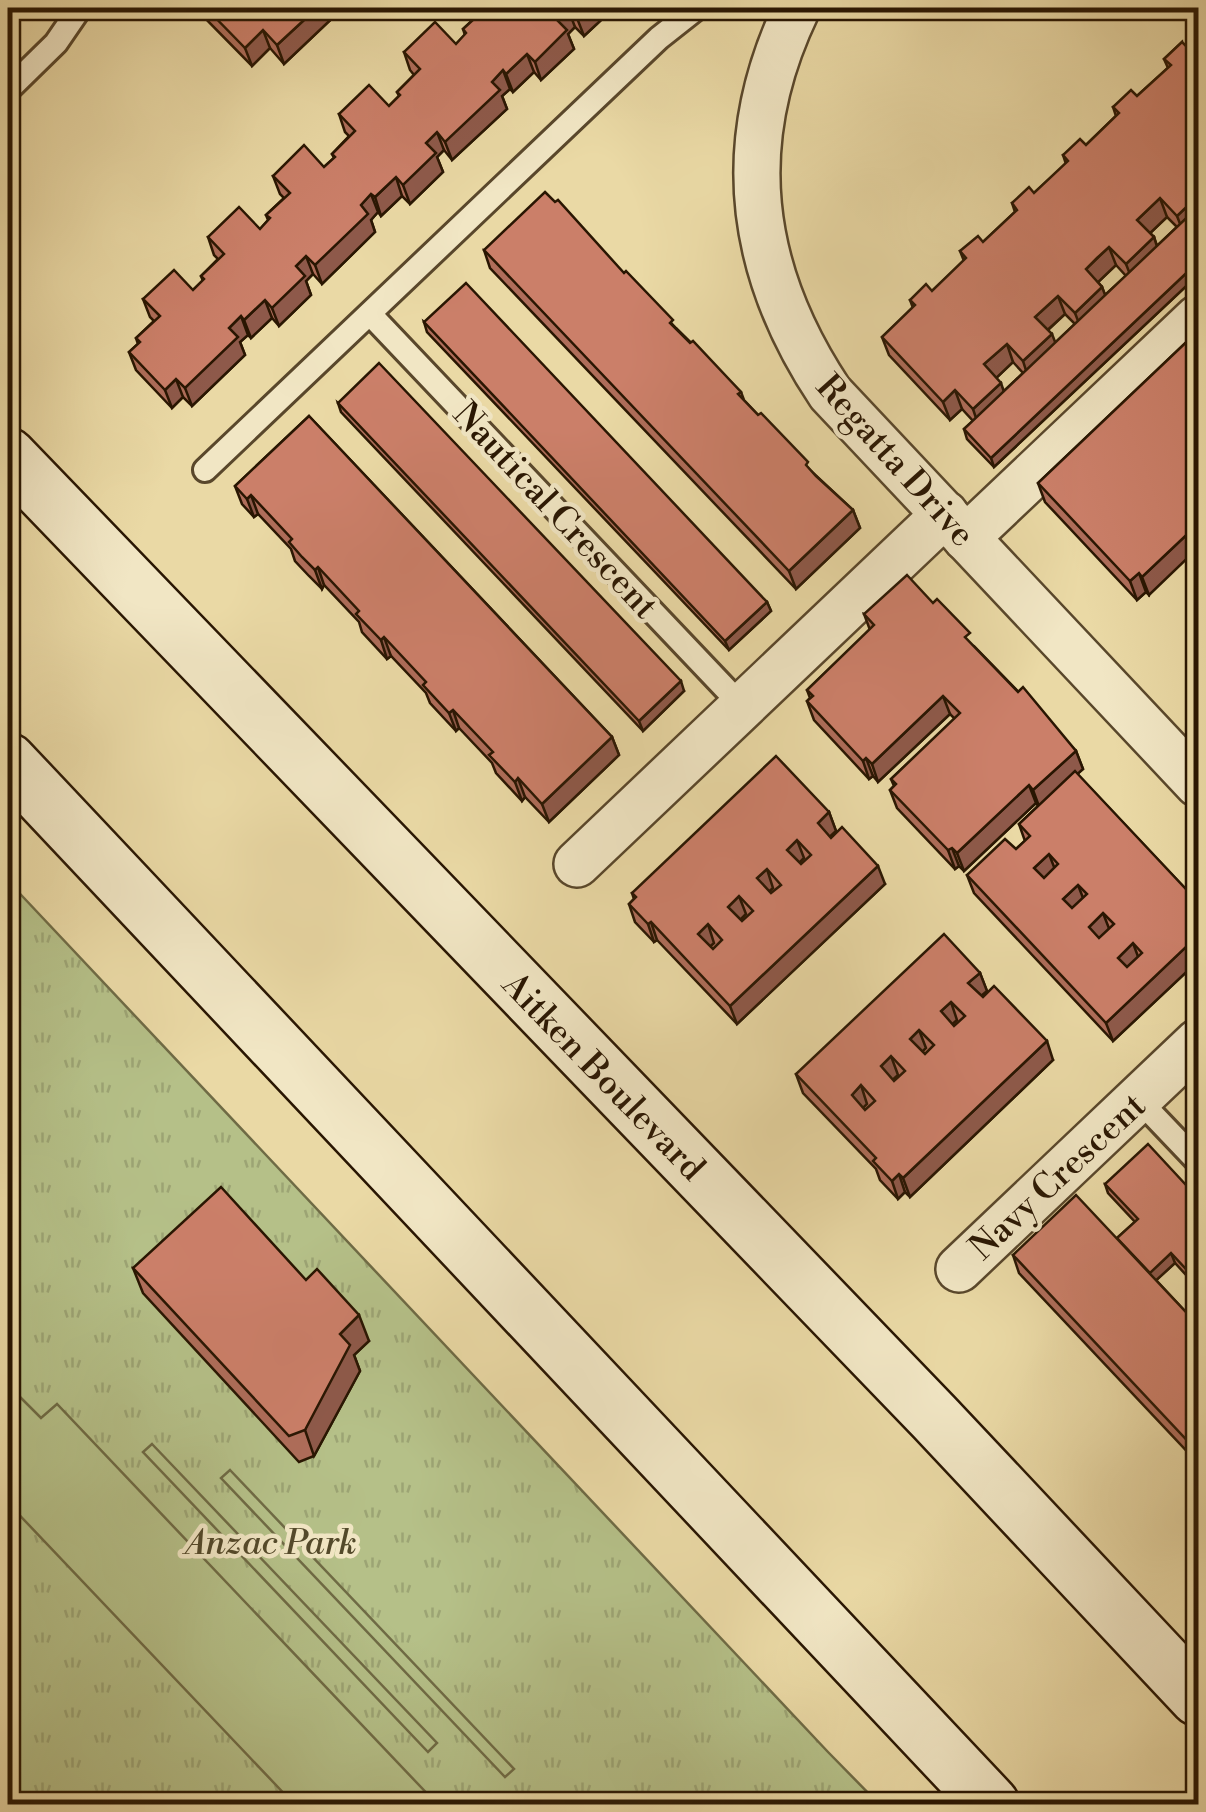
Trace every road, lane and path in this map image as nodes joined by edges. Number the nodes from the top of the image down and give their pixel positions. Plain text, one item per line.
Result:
1 (80, 8) edge
2 (698, 8) edge
3 (796, 8) edge
4 (8, 90) edge
5 (370, 314) junction
6 (1198, 318) edge
7 (8, 456) edge
8 (205, 470) dead end
9 (956, 526) junction
10 (742, 706) junction
11 (8, 761) edge
12 (1198, 784) edge
13 (577, 864) dead end
14 (1198, 1042) edge
15 (1138, 1099) junction
16 (1198, 1162) edge
17 (959, 1269) dead end
18 (1198, 1698) edge
19 (991, 1804) edge

1 - 4 lane
2 - 5 lane
3 - 9 street, Regatta Drive
5 - 8 lane
5 - 10 lane, Nautical Crescent
6 - 9 street
7 - 18 main road, Aitken Boulevard
9 - 10 street
9 - 12 street, Regatta Drive
10 - 13 street
11 - 19 main road
14 - 15 street, Navy Crescent
15 - 16 lane
15 - 17 street, Navy Crescent

